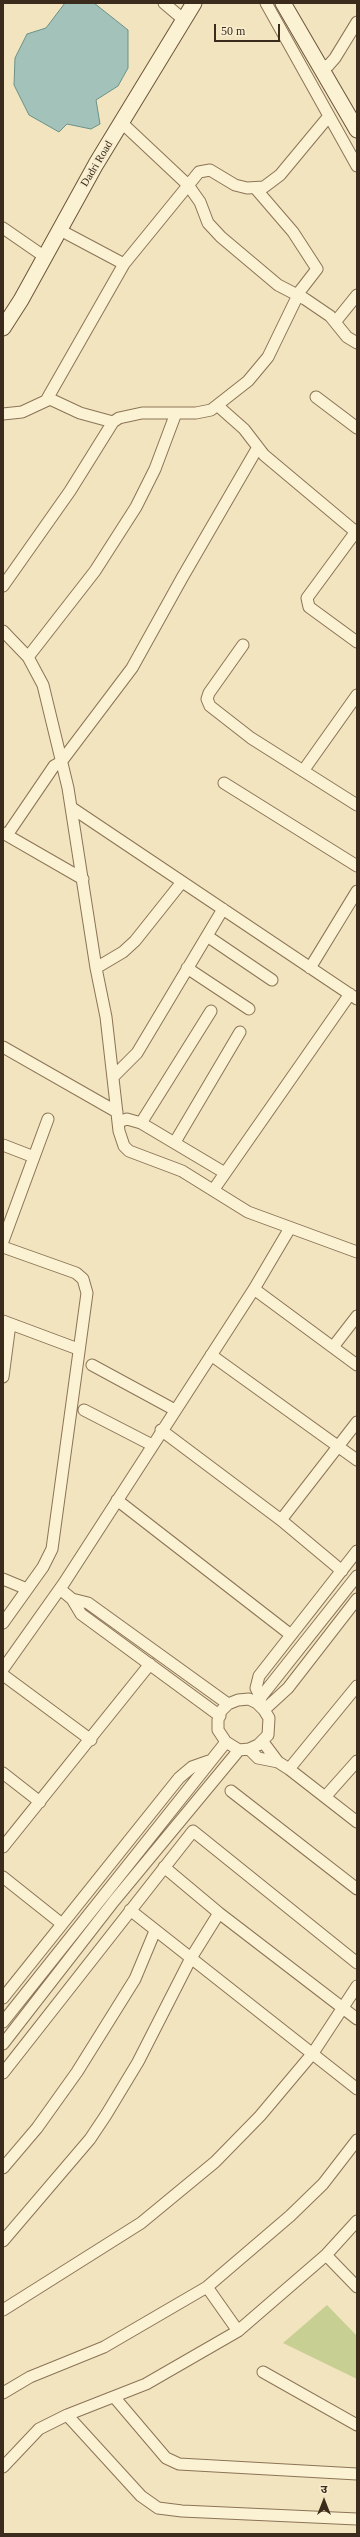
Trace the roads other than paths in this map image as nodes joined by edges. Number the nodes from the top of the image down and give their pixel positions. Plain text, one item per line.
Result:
1 (164, 3) edge
2 (194, 3) edge
3 (266, 3) edge
4 (283, 3) edge
5 (184, 20) junction
6 (357, 22) edge
7 (320, 65) junction
8 (329, 116) junction
9 (122, 123) junction
10 (357, 130) edge
11 (357, 166) edge
12 (188, 185) junction
13 (256, 189) junction
14 (3, 228) edge
15 (60, 230) junction
16 (45, 256) junction
17 (124, 264) junction
18 (298, 295) junction
19 (356, 297) edge
20 (336, 321) junction
21 (3, 328) edge
22 (357, 343) edge
23 (316, 397) dead end
24 (47, 399) junction
25 (218, 406) junction
26 (176, 413) junction
27 (3, 414) edge
28 (113, 422) junction
29 (357, 428) edge
30 (258, 447) junction
31 (356, 532) edge
32 (3, 586) edge
33 (3, 631) edge
34 (357, 642) edge
35 (243, 645) dead end
36 (28, 658) junction
37 (357, 695) edge
38 (61, 762) junction
39 (303, 771) junction
40 (224, 783) dead end
41 (357, 805) edge
42 (72, 808) junction
43 (5, 834) edge
44 (357, 866) edge
45 (83, 879) junction
46 (182, 882) junction
47 (357, 891) edge
48 (223, 910) junction
49 (207, 936) junction
50 (96, 968) junction
51 (187, 968) junction
52 (310, 968) junction
53 (272, 980) dead end
54 (353, 996) edge
55 (249, 1009) dead end
56 (211, 1011) dead end
57 (240, 1032) dead end
58 (3, 1047) edge
59 (114, 1076) junction
60 (118, 1117) junction
61 (48, 1120) dead end
62 (141, 1123) junction
63 (175, 1142) junction
64 (3, 1144) edge
65 (34, 1157) junction
66 (225, 1173) junction
67 (214, 1189) junction
68 (290, 1228) junction
69 (3, 1241) edge
70 (3, 1247) edge
71 (357, 1252) edge
72 (254, 1289) junction
73 (357, 1316) edge
74 (7, 1322) edge
75 (333, 1347) junction
76 (78, 1349) junction
77 (211, 1355) junction
78 (92, 1365) dead end
79 (357, 1365) edge
80 (3, 1377) edge
81 (84, 1410) dead end
82 (175, 1410) junction
83 (357, 1422) edge
84 (161, 1430) junction
85 (152, 1444) junction
86 (339, 1447) junction
87 (357, 1460) edge
88 (117, 1500) junction
89 (280, 1520) junction
90 (357, 1551) edge
91 (342, 1570) junction
92 (357, 1576) edge
93 (3, 1579) edge
94 (27, 1589) junction
95 (60, 1589) junction
96 (72, 1599) junction
97 (357, 1599) edge
98 (3, 1623) edge
99 (291, 1635) junction
100 (150, 1664) junction
101 (3, 1670) edge
102 (3, 1675) edge
103 (357, 1686) edge
104 (261, 1703) junction
105 (228, 1704) junction
106 (220, 1716) junction
107 (91, 1740) junction
108 (226, 1742) junction
109 (263, 1742) junction
110 (244, 1750) junction
111 (209, 1761) junction
112 (357, 1761) edge
113 (278, 1762) junction
114 (289, 1768) junction
115 (3, 1773) edge
116 (231, 1791) dead end
117 (325, 1797) junction
118 (40, 1802) junction
119 (357, 1822) edge
120 (3, 1847) edge
121 (164, 1867) junction
122 (3, 1877) edge
123 (357, 1889) edge
124 (130, 1910) junction
125 (219, 1913) junction
126 (62, 1924) junction
127 (155, 1931) junction
128 (192, 1958) junction
129 (357, 1963) edge
130 (357, 1986) edge
131 (4, 1994) edge
132 (344, 2007) junction
133 (357, 2019) edge
134 (3, 2022) edge
135 (3, 2044) edge
136 (313, 2053) junction
137 (3, 2073) edge
138 (357, 2089) edge
139 (357, 2140) edge
140 (3, 2168) edge
141 (357, 2221) edge
142 (3, 2241) edge
143 (326, 2255) junction
144 (207, 2287) junction
145 (357, 2287) edge
146 (3, 2310) edge
147 (238, 2331) junction
148 (263, 2372) dead end
149 (3, 2393) edge
150 (115, 2398) junction
151 (67, 2415) junction
152 (357, 2425) edge
153 (3, 2467) edge
154 (357, 2474) edge
155 (357, 2519) edge

1 - 5 street
2 - 5 main road, Dadri Road
3 - 8 street
4 - 7 main road
5 - 9 main road, Dadri Road
6 - 7 street
7 - 10 main road
8 - 11 street
8 - 13 street
9 - 12 street
9 - 15 main road, Dadri Road
12 - 13 street
12 - 17 street
12 - 18 street
13 - 18 street
14 - 16 street
15 - 16 main road, Dadri Road
15 - 17 street
16 - 21 main road, Dadri Road
17 - 24 street
18 - 20 street
18 - 25 street
19 - 20 street
20 - 22 street
23 - 29 street
24 - 27 street
24 - 28 street
25 - 26 street
25 - 30 street
26 - 28 street
26 - 36 street
28 - 32 street
30 - 31 street
30 - 38 street
31 - 34 street
33 - 36 street
35 - 39 street
36 - 38 street
37 - 39 street
38 - 42 street
38 - 43 street
39 - 41 street
40 - 44 street
42 - 45 street
42 - 46 street
43 - 45 street
45 - 50 street
46 - 48 street
46 - 50 street
47 - 52 street
48 - 49 street
48 - 52 street
49 - 51 street
49 - 53 street
50 - 59 street
51 - 55 street
51 - 59 street
52 - 54 street
54 - 66 street
56 - 62 street
57 - 63 street
58 - 60 street
59 - 60 street
60 - 62 street
60 - 67 street
61 - 65 street
62 - 63 street
63 - 66 street
64 - 65 street
65 - 69 street
66 - 67 street
67 - 68 street
68 - 71 street
68 - 72 street
70 - 76 street
72 - 75 street
72 - 77 street
73 - 75 street
74 - 76 street
74 - 80 street
75 - 79 street
76 - 94 street
77 - 82 street
77 - 86 street
78 - 82 street
81 - 85 street
82 - 84 street
83 - 86 street
84 - 85 street
84 - 89 street
85 - 88 street
86 - 87 street
86 - 89 street
88 - 95 street
88 - 99 street
89 - 91 street
90 - 91 street
91 - 99 street
92 - 104 street
93 - 94 street
94 - 98 street
95 - 96 street
95 - 101 street
96 - 100 street
96 - 105 street
97 - 104 street
99 - 104 street
100 - 106 street
100 - 107 street
102 - 107 street
103 - 114 street
104 - 105 street
104 - 109 street
105 - 106 street
106 - 108 street
107 - 118 street
108 - 110 street
108 - 111 street
109 - 110 street
109 - 113 street
110 - 113 street
110 - 135 street
111 - 126 street
111 - 134 street
112 - 117 street
113 - 114 street
114 - 117 street
115 - 118 street
116 - 123 street
117 - 119 street
118 - 120 street
121 - 124 street
121 - 125 street
121 - 129 street
122 - 126 street
124 - 127 street
124 - 137 street
125 - 128 street
125 - 132 street
126 - 131 street
127 - 128 street
127 - 140 street
128 - 136 street
128 - 142 street
130 - 132 street
132 - 133 street
132 - 136 street
136 - 138 street
136 - 146 street
139 - 144 street
141 - 143 street
143 - 145 street
143 - 147 street
144 - 147 street
144 - 149 street
147 - 150 street
148 - 152 street
150 - 151 street
150 - 154 street
151 - 153 street
151 - 155 street

